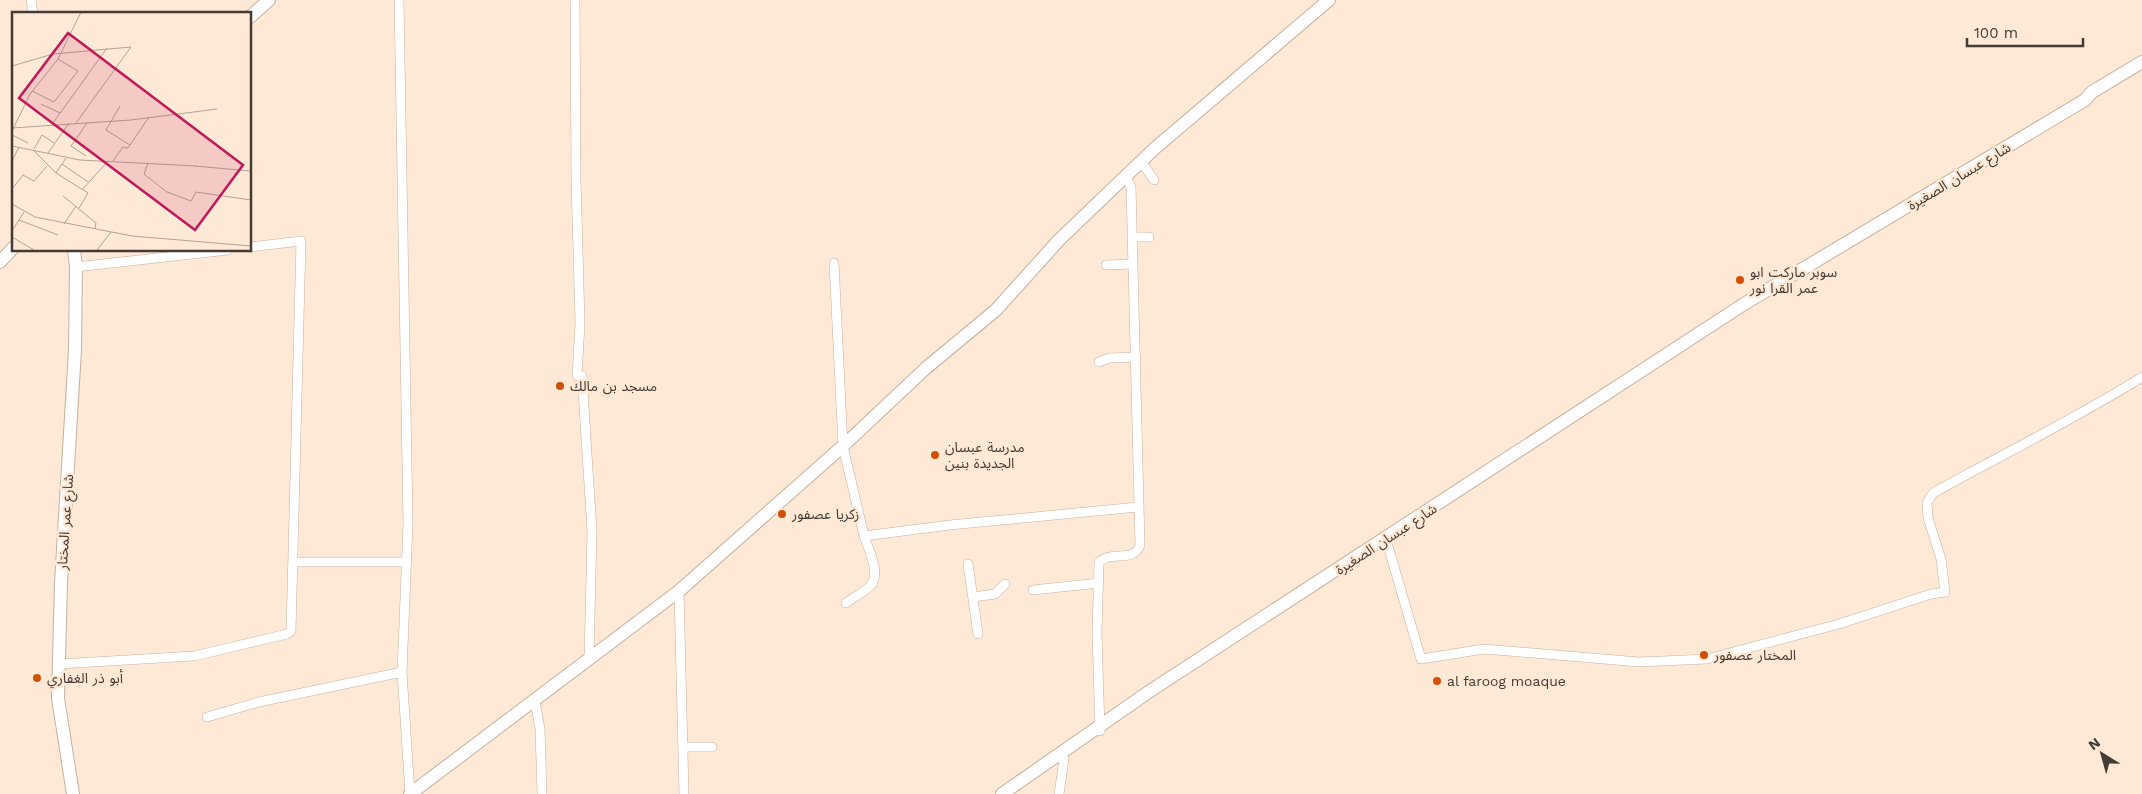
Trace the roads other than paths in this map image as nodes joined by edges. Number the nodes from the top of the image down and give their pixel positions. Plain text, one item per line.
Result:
1 (269, 0) edge
2 (399, 0) edge
3 (575, 0) edge
4 (1329, 0) edge
5 (251, 16) edge
6 (2142, 62) edge
7 (1141, 161) junction
8 (1124, 176) junction
9 (1154, 180) dead end
10 (1132, 237) junction
11 (1149, 237) dead end
12 (251, 247) edge
13 (12, 249) edge
14 (74, 251) edge
15 (219, 251) edge
16 (0, 262) edge
17 (834, 263) dead end
18 (1133, 264) junction
19 (1106, 265) dead end
20 (76, 267) junction
21 (1774, 288) junction
22 (1136, 357) junction
23 (1099, 362) dead end
24 (2142, 377) edge
25 (843, 446) junction
26 (1138, 507) junction
27 (864, 536) junction
28 (1388, 546) junction
29 (294, 562) junction
30 (407, 562) junction
31 (968, 564) dead end
32 (1099, 583) junction
33 (1005, 584) dead end
34 (1033, 590) dead end
35 (679, 591) junction
36 (973, 597) junction
37 (846, 604) dead end
38 (978, 634) dead end
39 (588, 660) junction
40 (59, 664) junction
41 (402, 672) junction
42 (535, 701) junction
43 (207, 717) dead end
44 (1100, 729) junction
45 (712, 746) dead end
46 (683, 747) junction
47 (1064, 759) junction
48 (73, 794) edge
49 (410, 794) edge
50 (542, 794) edge
51 (684, 794) edge
52 (1002, 794) edge
53 (1011, 794) edge
54 (1059, 794) edge

1 - 5 street
2 - 30 street
3 - 39 street
4 - 7 street
6 - 21 street, شارع عبسان الصغيرة
7 - 8 street
7 - 9 street
8 - 10 street
8 - 25 street
10 - 11 street
10 - 18 street
12 - 29 street
13 - 16 street
14 - 20 street, شارع عمر المختار
15 - 20 street
17 - 25 street
18 - 19 street
18 - 22 street
20 - 40 street, شارع عمر المختار
21 - 28 street, شارع عبسان الصغيرة
21 - 44 street, شارع عبسان الصغيرة
22 - 23 street
22 - 26 street
24 - 28 street
25 - 27 street
25 - 35 street
26 - 27 street
26 - 32 street
27 - 37 street
28 - 44 street, شارع عبسان الصغيرة
29 - 30 street
29 - 40 street
30 - 41 street
31 - 36 street
32 - 34 street
32 - 44 street
33 - 36 street
35 - 39 street
35 - 46 street
36 - 38 street
39 - 42 street
40 - 48 street, شارع عمر المختار
41 - 43 street
41 - 49 street
42 - 49 street
42 - 50 street
44 - 47 street, شارع عبسان الصغيرة
44 - 52 street, شارع عبسان الصغيرة
45 - 46 street
46 - 51 street
47 - 53 street, شارع عبسان الصغيرة
47 - 54 street

